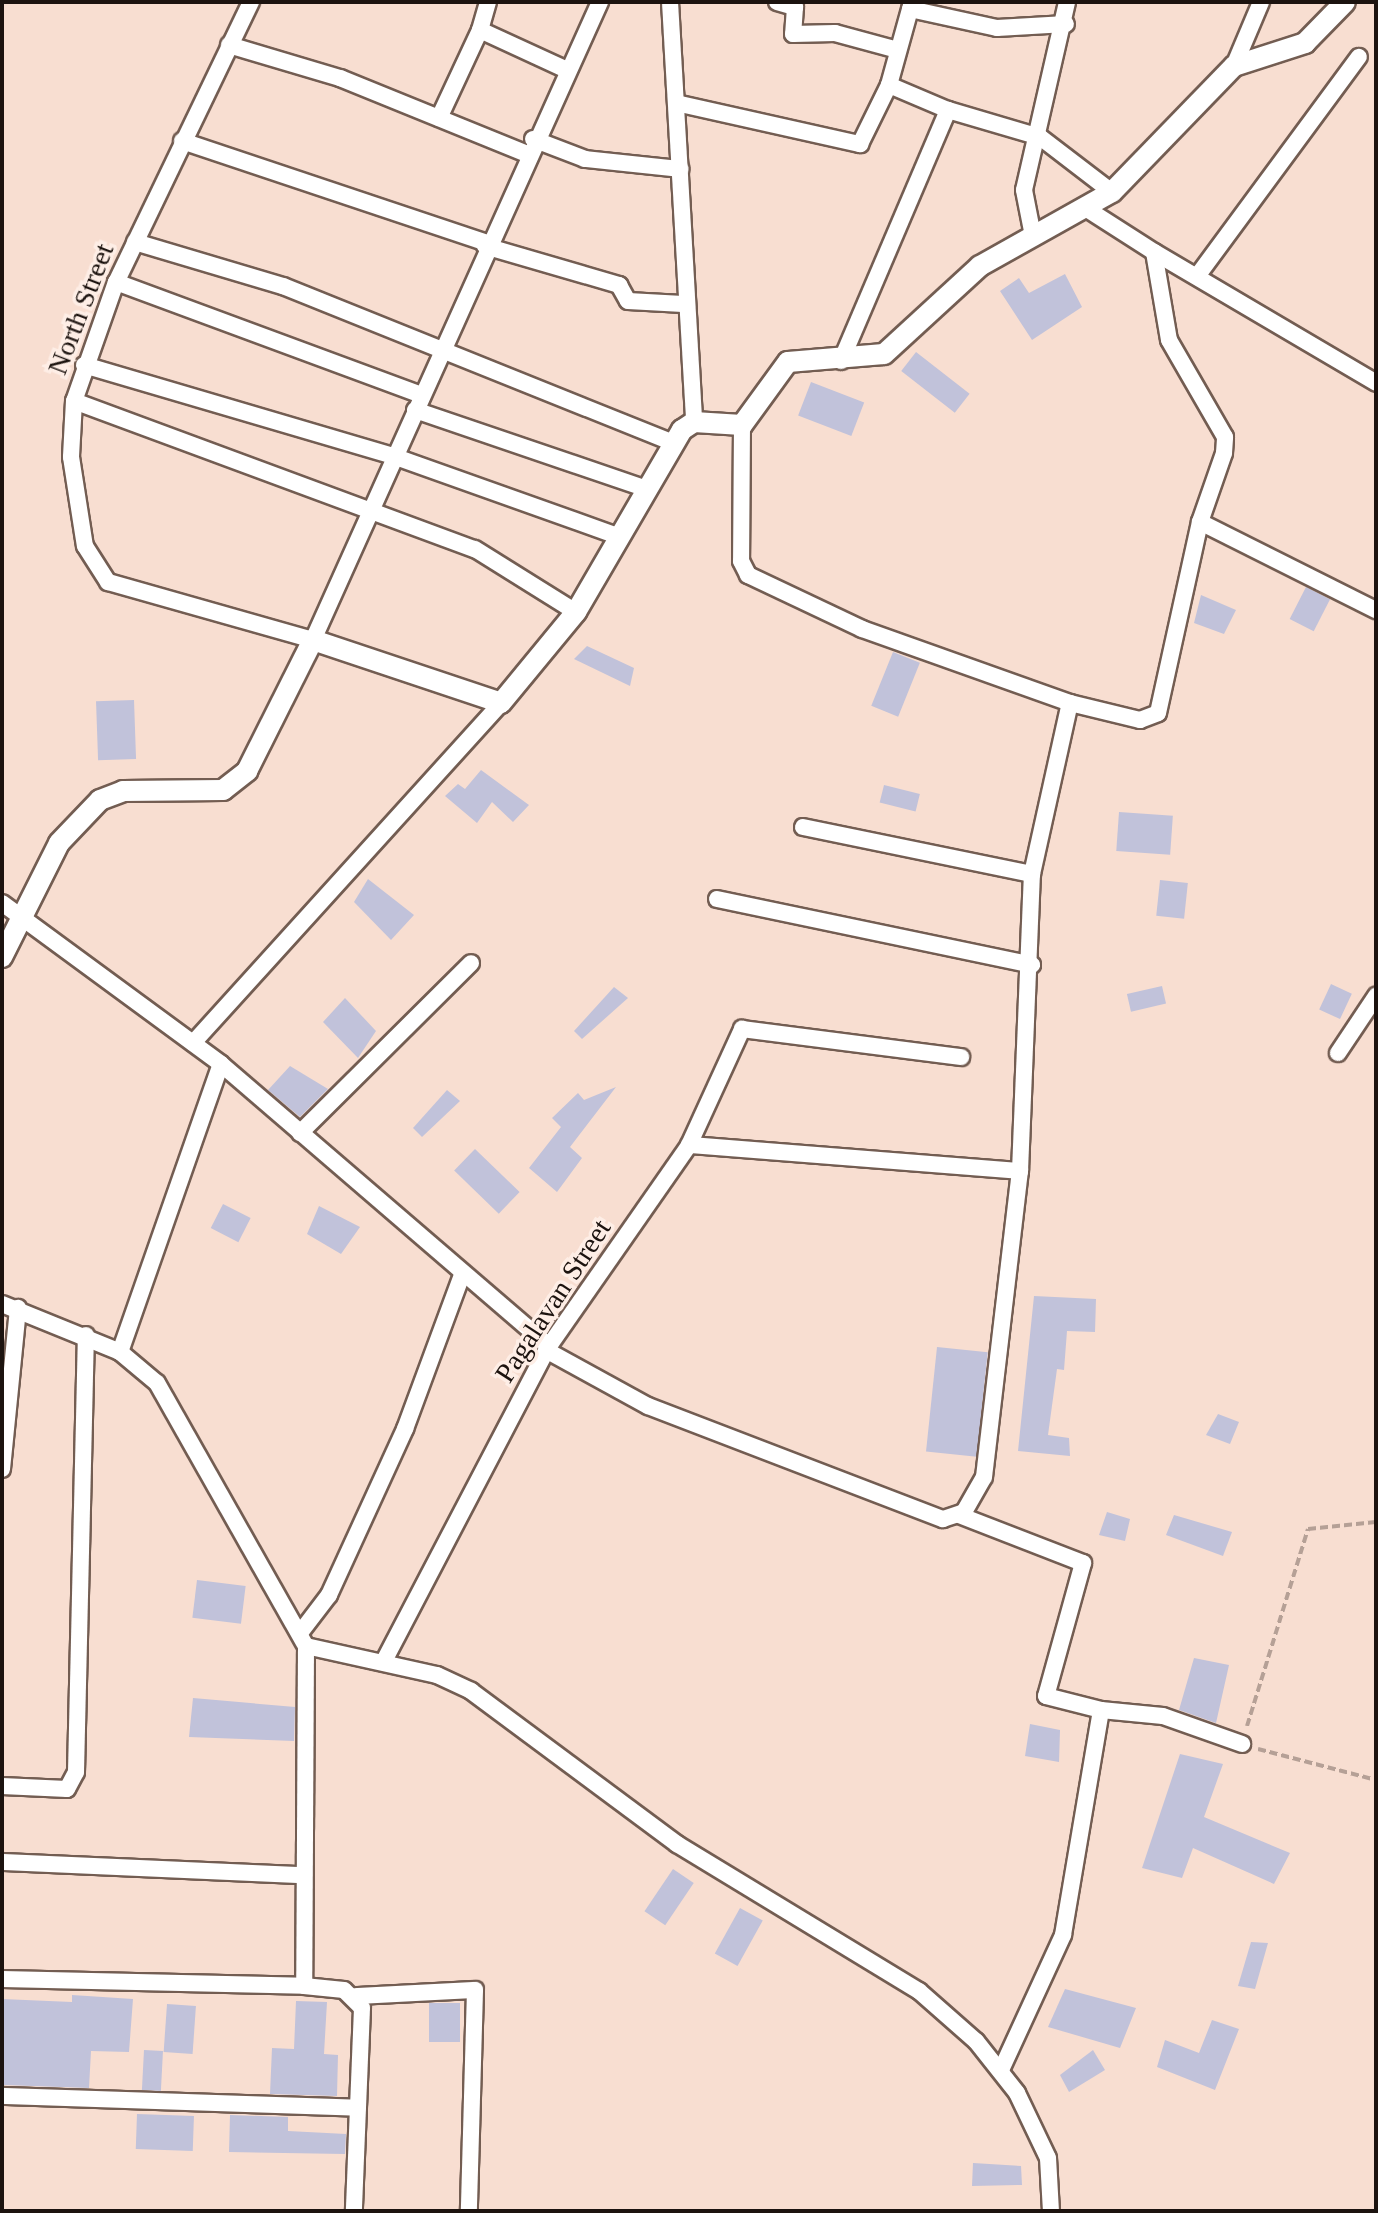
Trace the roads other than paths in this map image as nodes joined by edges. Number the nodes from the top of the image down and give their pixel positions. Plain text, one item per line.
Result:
1 (251, 2) edge
2 (488, 2) edge
3 (600, 2) edge
4 (670, 2) edge
5 (777, 2) edge
6 (1067, 2) edge
7 (1261, 2) edge
8 (1345, 2) edge
9 (911, 6) edge
10 (1066, 24) junction
11 (480, 30) junction
12 (229, 45) junction
13 (898, 50) junction
14 (1359, 57) dead end
15 (1234, 66) junction
16 (567, 70) junction
17 (889, 85) junction
18 (676, 103) junction
19 (948, 110) junction
20 (439, 118) junction
21 (1040, 137) junction
22 (182, 141) junction
23 (530, 146) junction
24 (680, 169) junction
25 (1112, 192) junction
26 (1087, 209) junction
27 (1033, 236) junction
28 (135, 242) junction
29 (486, 244) junction
30 (1154, 252) junction
31 (1198, 275) junction
32 (116, 282) junction
33 (683, 304) junction
34 (440, 350) junction
35 (841, 361) junction
36 (84, 365) junction
37 (1376, 383) edge
38 (74, 401) junction
39 (418, 402) junction
40 (694, 422) junction
41 (742, 425) junction
42 (673, 443) junction
43 (393, 456) junction
44 (647, 489) junction
45 (371, 507) junction
46 (1200, 522) junction
47 (621, 537) junction
48 (1376, 610) edge
49 (576, 612) junction
50 (313, 640) junction
51 (501, 703) junction
52 (1070, 703) junction
53 (803, 827) dead end
54 (1032, 874) junction
55 (717, 899) dead end
56 (2, 903) edge
57 (23, 914) junction
58 (2, 957) edge
59 (471, 963) dead end
60 (1032, 965) junction
61 (1376, 996) edge
62 (193, 1043) junction
63 (1338, 1053) dead end
64 (961, 1057) dead end
65 (221, 1064) junction
66 (300, 1133) junction
67 (689, 1145) junction
68 (1020, 1171) junction
69 (462, 1275) junction
70 (10, 1306) edge
71 (86, 1335) junction
72 (547, 1348) junction
73 (120, 1352) junction
74 (2, 1469) edge
75 (959, 1515) junction
76 (303, 1640) junction
77 (384, 1661) junction
78 (1101, 1710) junction
79 (1242, 1744) road end
80 (2, 1786) edge
81 (2, 1862) edge
82 (301, 1875) junction
83 (2, 1979) edge
84 (304, 1986) junction
85 (356, 1996) junction
86 (1001, 2070) junction
87 (2, 2096) edge
88 (358, 2108) junction
89 (354, 2211) edge
90 (469, 2211) edge
91 (1051, 2211) edge

1 - 12 street, North Street
2 - 11 street
3 - 16 street
4 - 18 street
5 - 13 street
6 - 10 street
7 - 15 street
8 - 15 street
9 - 10 street
9 - 13 street
10 - 21 street
11 - 16 street
11 - 20 street
12 - 20 street
12 - 22 street, North Street
13 - 17 street
14 - 31 street
15 - 25 street
16 - 23 street
17 - 18 street
17 - 19 street
18 - 24 street
19 - 21 street
19 - 35 street
20 - 23 street
21 - 25 street
21 - 27 street
22 - 28 street, North Street
22 - 29 street
23 - 24 street
23 - 29 street
24 - 33 street
25 - 26 street
26 - 27 street
26 - 30 street
27 - 35 street
28 - 32 street, North Street
28 - 34 street
29 - 33 street
29 - 34 street
30 - 31 street
30 - 46 street
31 - 37 street
32 - 36 street, North Street
32 - 39 street
33 - 40 street
34 - 39 street
34 - 42 street
35 - 41 street
36 - 38 street, North Street
36 - 43 street
38 - 45 street
38 - 50 street, North Street
39 - 43 street
39 - 44 street
40 - 41 street
40 - 42 street
41 - 52 street
42 - 44 street
43 - 45 street
43 - 47 street
44 - 47 street
45 - 49 street
45 - 50 street
46 - 48 street
46 - 52 street
47 - 49 street
49 - 51 street
50 - 51 street
50 - 57 street
51 - 62 street
52 - 54 street
53 - 54 street
54 - 60 street
55 - 60 street
56 - 57 street
57 - 58 street
57 - 62 street
59 - 66 street
60 - 68 street
61 - 63 street
62 - 65 street
64 - 67 street, Pagalavan Street
65 - 66 street
65 - 73 street
66 - 69 street
67 - 68 street
67 - 72 street, Pagalavan Street
68 - 75 street
69 - 72 street
69 - 76 street
70 - 71 street
70 - 74 street
71 - 73 street
71 - 80 street
72 - 75 street
72 - 77 street, Pagalavan Street
73 - 76 street
75 - 78 street
76 - 77 street
76 - 82 street
77 - 86 street
78 - 79 street
78 - 86 street
81 - 82 street
82 - 84 street
83 - 84 street
84 - 85 street
85 - 88 street
85 - 90 street
86 - 91 street
87 - 88 street
88 - 89 street

